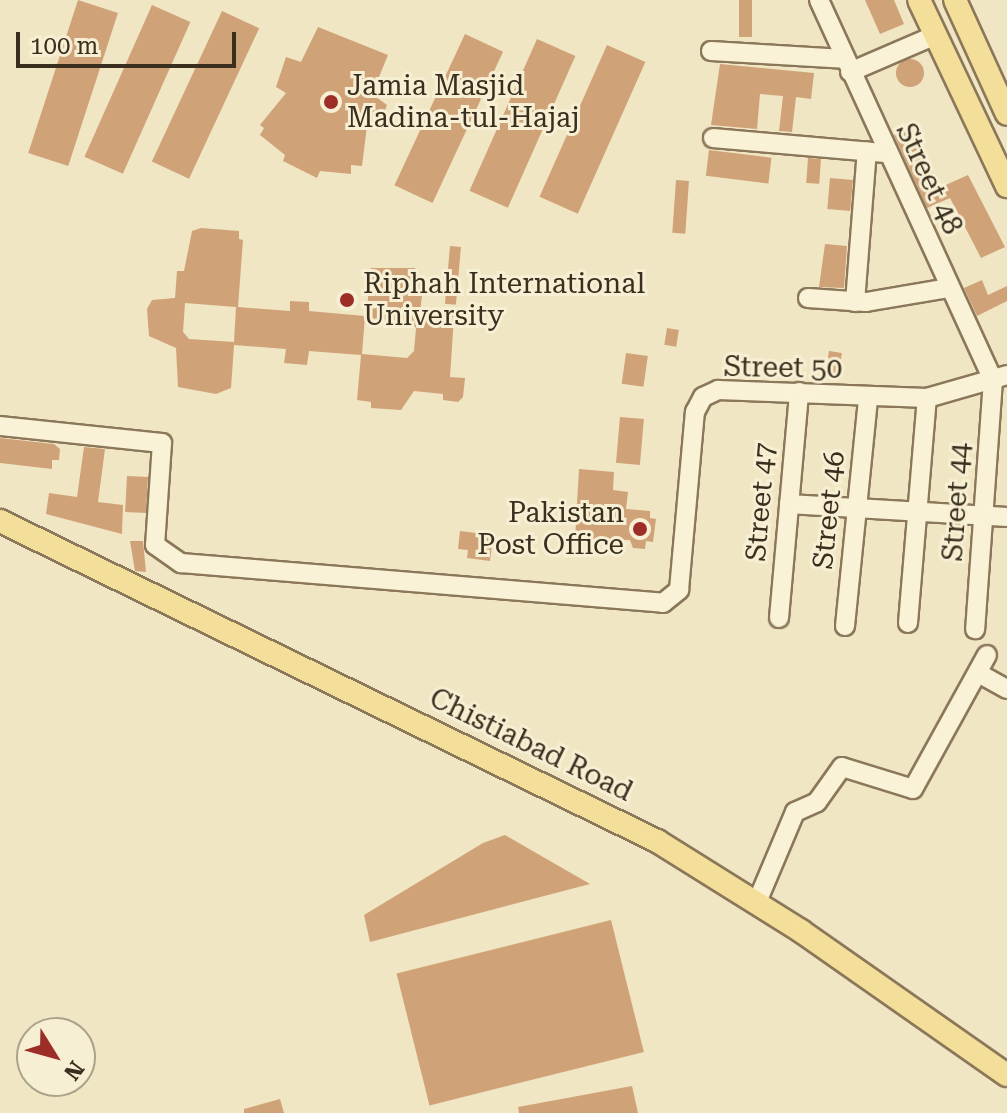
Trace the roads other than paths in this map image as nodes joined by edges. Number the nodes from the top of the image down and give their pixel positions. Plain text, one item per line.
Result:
1 (819, 0) edge
2 (919, 0) edge
3 (955, 0) edge
4 (936, 35) junction
5 (711, 51) dead end
6 (847, 66) junction
7 (1007, 114) edge
8 (713, 138) dead end
9 (876, 152) junction
10 (1007, 186) edge
11 (948, 288) junction
12 (808, 298) dead end
13 (855, 302) junction
14 (1000, 377) edge
15 (799, 392) junction
16 (927, 398) junction
17 (868, 399) junction
18 (0, 426) edge
19 (789, 504) junction
20 (858, 504) junction
21 (919, 510) junction
22 (984, 515) junction
23 (1007, 517) edge
24 (0, 521) edge
25 (779, 618) dead end
26 (908, 623) dead end
27 (845, 626) dead end
28 (975, 629) dead end
29 (987, 655) dead end
30 (978, 673) junction
31 (1007, 689) edge
32 (757, 902) junction
33 (1007, 1075) edge

1 - 6 street, Street 48
2 - 4 main road
3 - 7 main road
4 - 6 street
4 - 10 main road
5 - 6 street
6 - 9 street, Street 48
8 - 9 street
9 - 11 street, Street 48
9 - 13 street
11 - 13 street
11 - 14 street, Street 48
12 - 13 street
14 - 16 street, Street 50
14 - 22 street, Street 44
15 - 17 street, Street 50
15 - 18 street, Street 50
15 - 19 street, Street 47
16 - 17 street, Street 50
16 - 21 street
17 - 20 street, Street 46
19 - 20 street
19 - 25 street, Street 47
20 - 21 street
20 - 27 street, Street 46
21 - 22 street
21 - 26 street
22 - 23 street
22 - 28 street, Street 44
24 - 32 main road, Chistiabad Road
29 - 30 street
30 - 31 street
30 - 32 street
32 - 33 main road, Chistiabad Road

